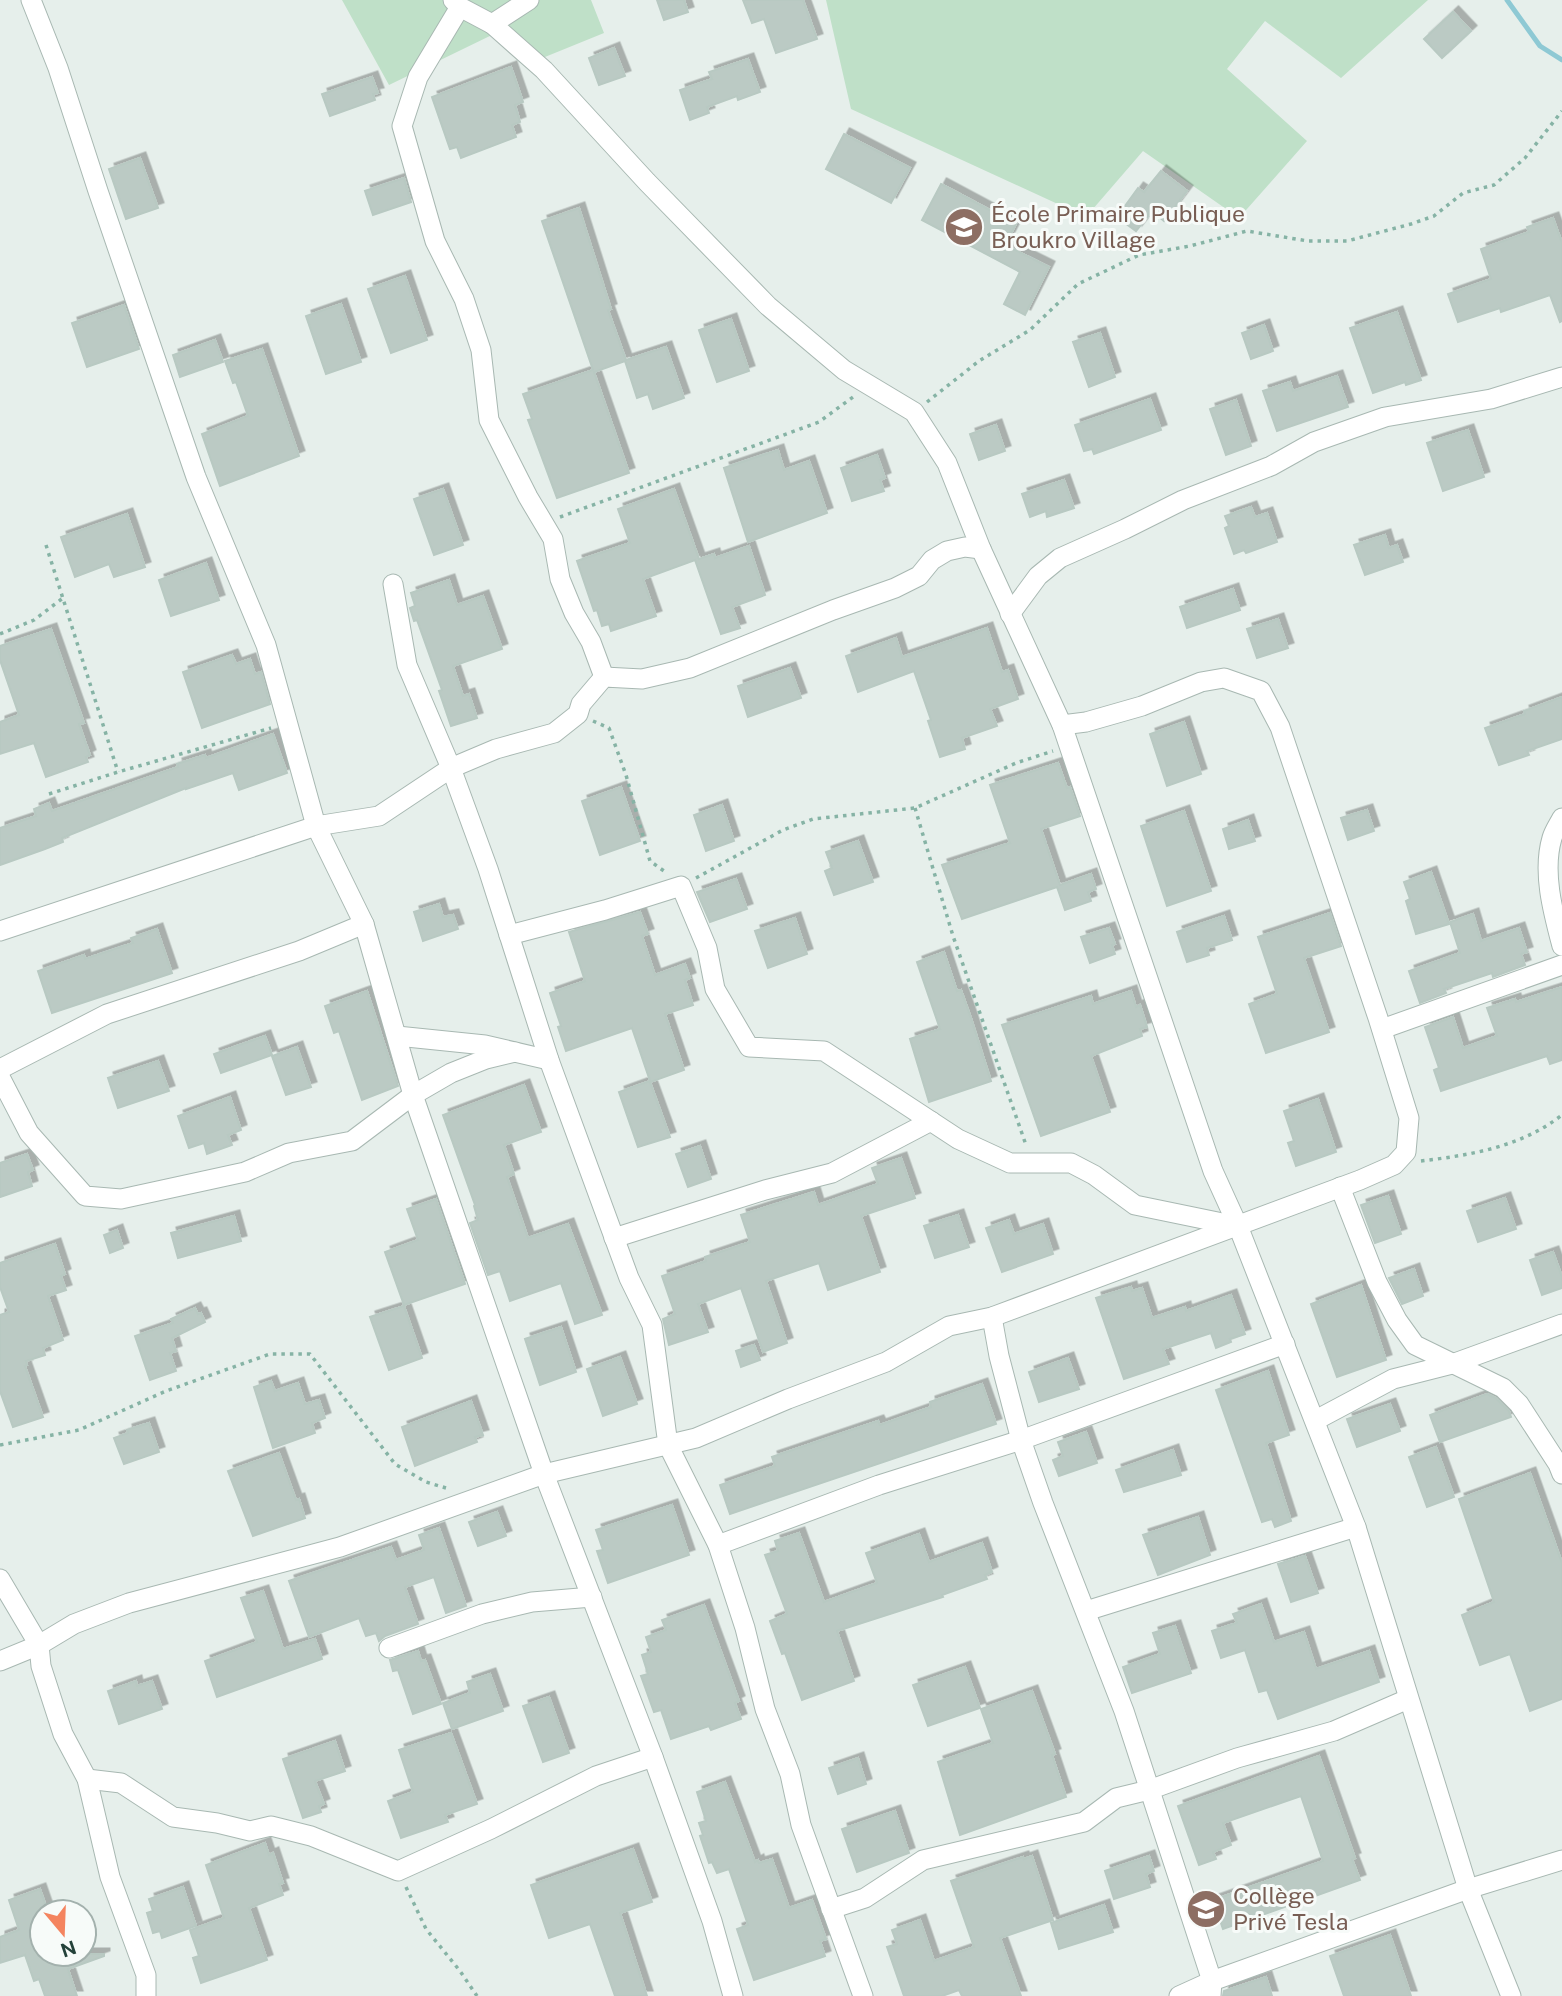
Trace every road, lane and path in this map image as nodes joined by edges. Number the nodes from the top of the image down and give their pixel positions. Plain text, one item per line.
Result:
1 (31, 0) edge
2 (529, 0) edge
3 (456, 4) edge
4 (492, 24) junction
5 (1562, 111) edge
6 (1562, 377) edge
7 (868, 385) junction
8 (914, 412) junction
9 (545, 526) junction
10 (46, 545) dead end
11 (982, 549) junction
12 (393, 584) dead end
13 (63, 598) junction
14 (1010, 614) junction
15 (0, 634) edge
16 (604, 677) junction
17 (578, 715) junction
18 (287, 724) junction
19 (1062, 725) junction
20 (1069, 746) junction
21 (451, 768) junction
22 (118, 772) junction
23 (49, 794) dead end
24 (915, 808) junction
25 (1562, 818) edge
26 (316, 826) junction
27 (681, 886) junction
28 (363, 924) junction
29 (0, 931) edge
30 (509, 935) junction
31 (1562, 946) edge
32 (1562, 965) edge
33 (1382, 1028) junction
34 (397, 1036) junction
35 (515, 1052) junction
36 (549, 1060) junction
37 (0, 1069) edge
38 (0, 1077) edge
39 (413, 1095) junction
40 (1562, 1115) edge
41 (931, 1121) junction
42 (1033, 1164) junction
43 (1394, 1164) junction
44 (1340, 1187) junction
45 (1238, 1226) junction
46 (614, 1238) junction
47 (992, 1318) junction
48 (1562, 1324) edge
49 (1285, 1344) junction
50 (1452, 1364) junction
51 (1316, 1420) junction
52 (1021, 1440) junction
53 (0, 1445) edge
54 (668, 1445) junction
55 (544, 1474) junction
56 (1562, 1474) edge
57 (478, 1497) junction
58 (1356, 1527) junction
59 (718, 1545) junction
60 (0, 1579) edge
61 (592, 1597) junction
62 (1086, 1611) junction
63 (39, 1645) junction
64 (389, 1648) dead end
65 (0, 1661) edge
66 (1408, 1699) junction
67 (653, 1757) junction
68 (87, 1779) junction
69 (1149, 1790) junction
70 (1562, 1860) edge
71 (398, 1871) junction
72 (1468, 1889) junction
73 (831, 1909) junction
74 (1211, 1989) edge
75 (146, 1996) edge
76 (477, 1996) edge
77 (733, 1996) edge
78 (863, 1996) edge
79 (1179, 1996) edge
80 (1511, 1996) edge

1 - 18 street
2 - 4 street
3 - 4 street
3 - 9 street
4 - 7 street
5 - 8 path
6 - 14 street
7 - 8 street
7 - 9 path
8 - 11 street
9 - 16 street
10 - 13 path
11 - 14 street
11 - 16 street
12 - 21 street
13 - 15 path
13 - 22 path
14 - 19 street
16 - 17 street
17 - 21 street
17 - 27 path
18 - 22 path
18 - 26 street
19 - 20 street
19 - 33 street
20 - 24 path
20 - 45 street
21 - 26 street
21 - 30 street
22 - 23 path
24 - 27 path
24 - 42 path
25 - 31 street
26 - 28 street
26 - 29 street
27 - 30 street
27 - 41 street
28 - 34 street
28 - 37 street
30 - 36 street
32 - 33 street
33 - 43 street
34 - 35 street
34 - 39 street
35 - 36 street
35 - 39 street
36 - 46 street
38 - 39 street
39 - 55 street
40 - 43 path
41 - 42 street
41 - 46 street
42 - 45 street
43 - 44 street
44 - 45 street
44 - 50 street
45 - 47 street
45 - 49 street
46 - 54 street
47 - 52 street
47 - 54 street
48 - 50 street
49 - 51 street
49 - 52 street
50 - 51 street
50 - 56 street
51 - 58 street
52 - 59 street
52 - 62 street
53 - 57 path
54 - 55 street
54 - 59 street
55 - 57 street
55 - 61 street
57 - 63 street
58 - 62 street
58 - 66 street
59 - 73 street
60 - 63 street
61 - 64 street
61 - 67 street
62 - 69 street
63 - 65 street
63 - 68 street
66 - 69 street
66 - 72 street
67 - 71 street
67 - 77 street
68 - 71 street
68 - 75 street
69 - 73 street
69 - 74 street
70 - 72 street
71 - 76 path
72 - 74 street
72 - 80 street
73 - 78 street
74 - 79 street

